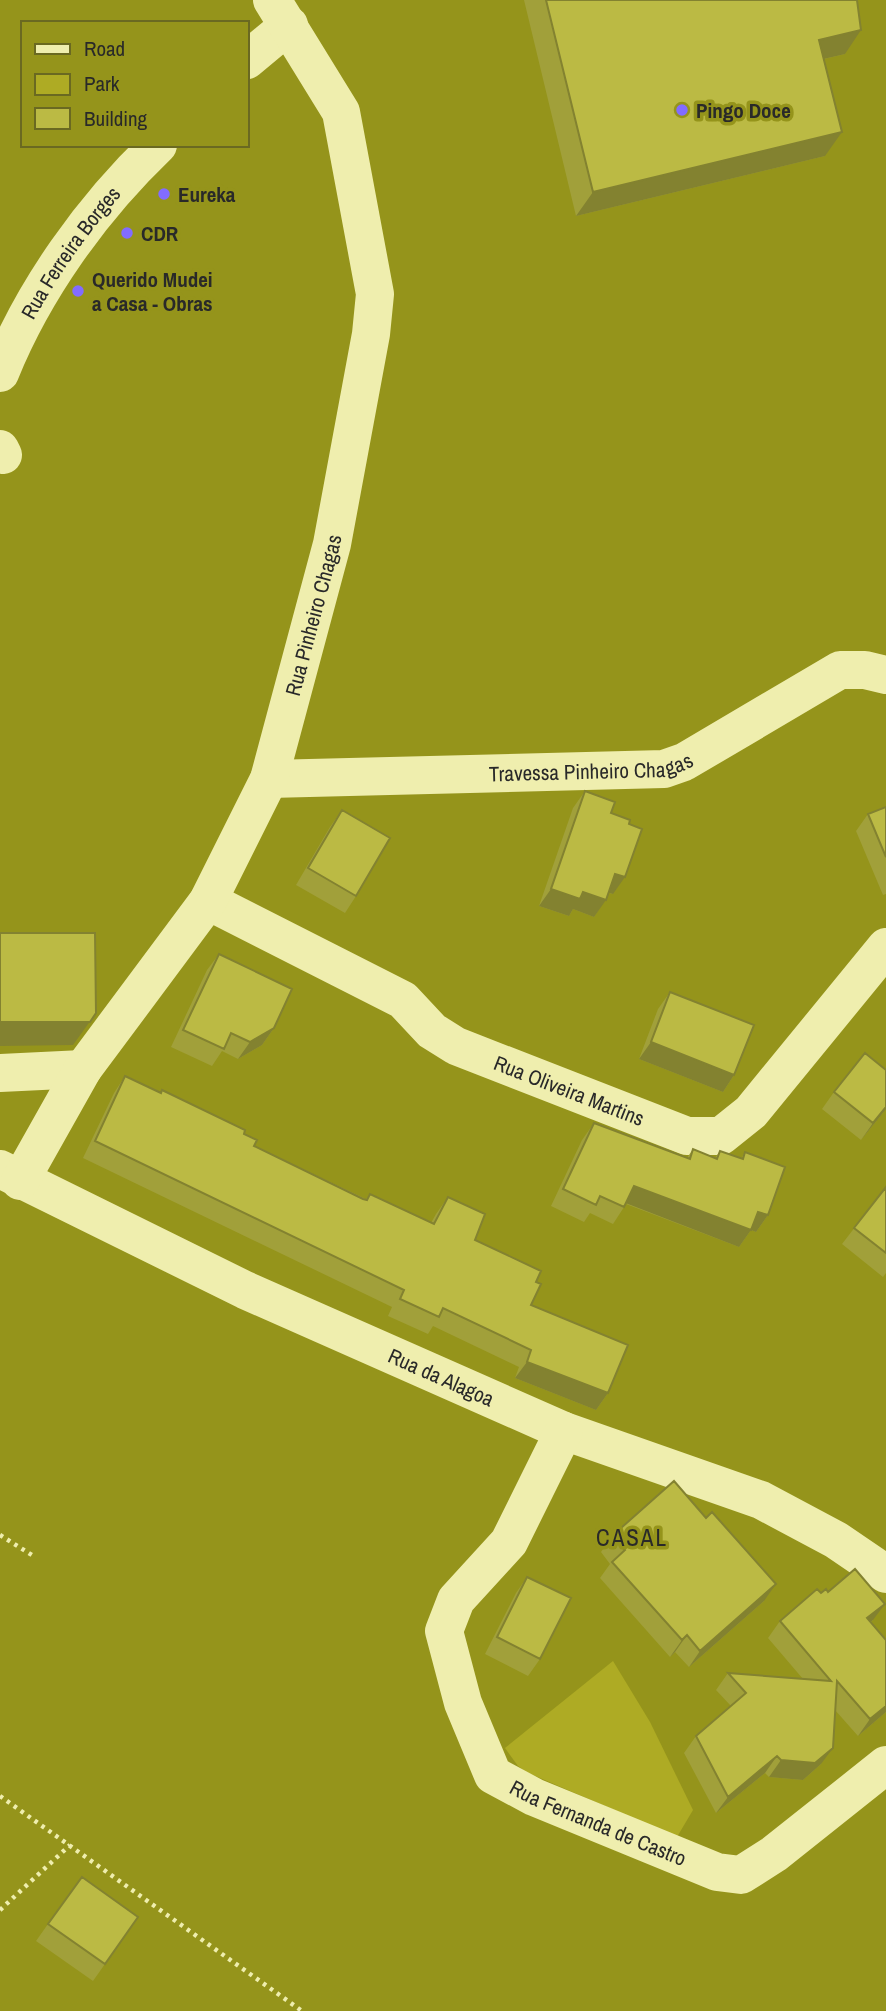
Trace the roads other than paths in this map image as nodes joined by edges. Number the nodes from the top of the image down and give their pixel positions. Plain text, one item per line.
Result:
1 (280, 12) edge
2 (248, 59) edge
3 (156, 147) edge
4 (0, 373) edge
5 (886, 676) edge
6 (269, 779) junction
7 (208, 901) junction
8 (886, 947) edge
9 (83, 1069) junction
10 (0, 1073) edge
11 (10, 1175) edge
12 (564, 1431) junction
13 (886, 1574) edge
14 (886, 1765) edge

1 - 2 street
1 - 6 street, Rua Pinheiro Chagas
3 - 4 street, Rua Ferreira Borges
5 - 6 street, Travessa Pinheiro Chagas
6 - 7 street, Rua Pinheiro Chagas
7 - 8 street, Rua Oliveira Martins
7 - 9 street, Rua Pinheiro Chagas
9 - 10 street
9 - 11 street, Rua Pinheiro Chagas
11 - 12 street, Rua da Alagoa
12 - 13 street, Rua da Alagoa
12 - 14 street, Rua Fernanda de Castro

